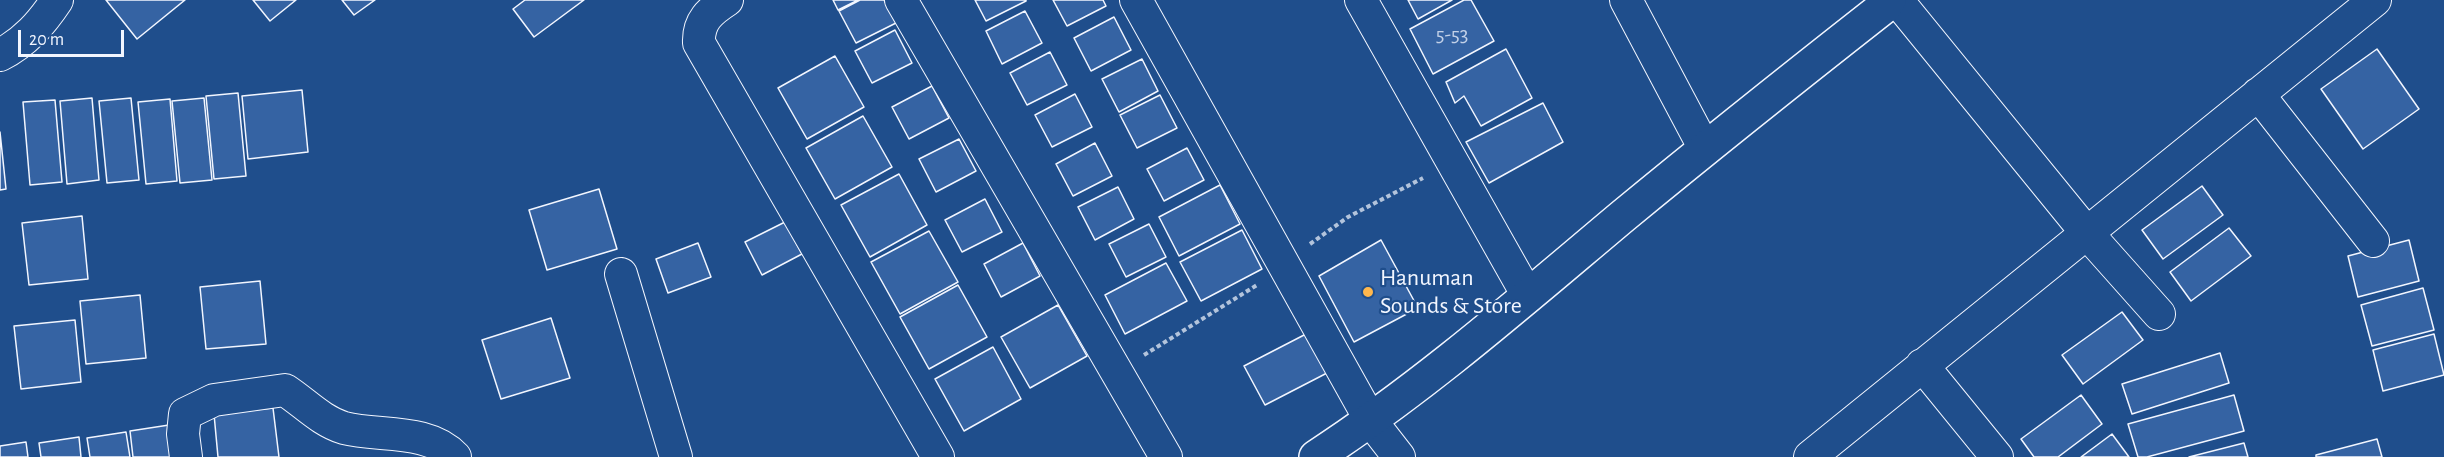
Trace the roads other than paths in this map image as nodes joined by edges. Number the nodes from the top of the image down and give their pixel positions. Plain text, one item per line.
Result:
1 (57, 0) edge
2 (901, 0) edge
3 (1137, 0) edge
4 (1361, 0) edge
5 (1626, 0) edge
6 (1889, 0) edge
7 (1897, 0) edge
8 (2375, 0) edge
9 (713, 4) edge
10 (0, 56) edge
11 (2258, 94) junction
12 (1705, 149) junction
13 (2086, 232) junction
14 (2373, 241) dead end
15 (621, 274) dead end
16 (1528, 296) junction
17 (2160, 314) dead end
18 (1922, 365) junction
19 (1371, 421) junction
20 (186, 457) edge
21 (455, 457) edge
22 (676, 457) edge
23 (938, 457) edge
24 (1166, 457) edge
25 (1316, 457) edge
26 (1399, 457) edge
27 (1810, 457) edge
28 (1997, 457) edge

1 - 10 street
2 - 24 street
3 - 19 street
4 - 16 street
5 - 12 street
6 - 12 street
7 - 13 street
8 - 11 street
9 - 23 street
11 - 13 street
11 - 14 street
12 - 16 street
13 - 17 street
13 - 18 street
15 - 22 street
16 - 19 street
18 - 27 street
18 - 28 street
19 - 25 street
19 - 26 street
20 - 21 street

